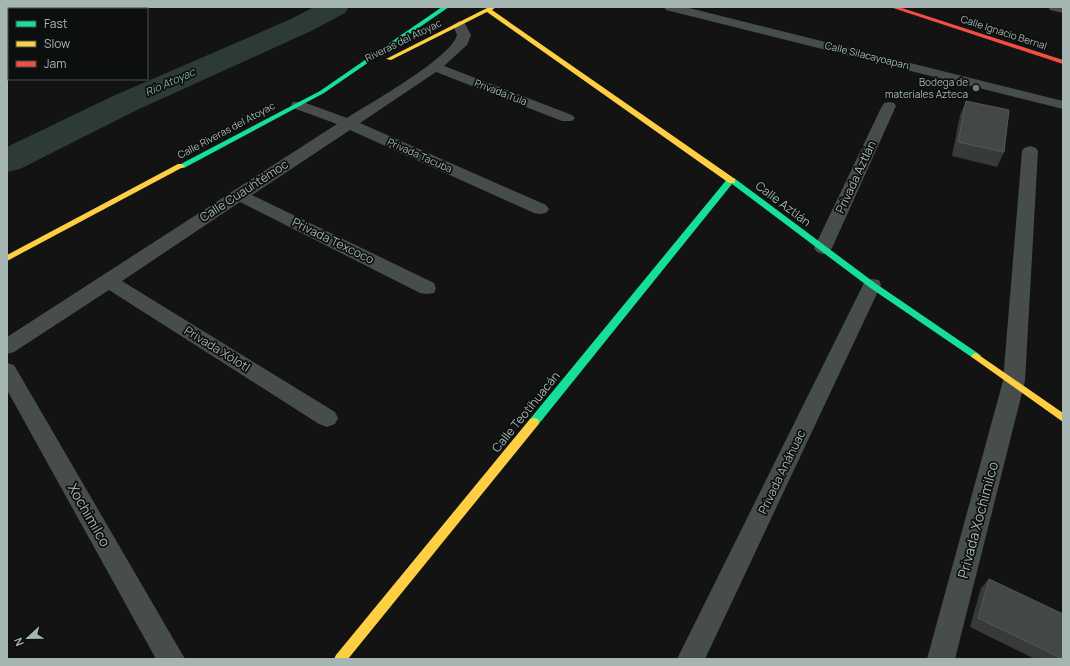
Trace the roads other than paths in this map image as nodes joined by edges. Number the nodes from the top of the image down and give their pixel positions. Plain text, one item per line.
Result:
1 (446, 7) edge
2 (670, 7) edge
3 (893, 7) edge
4 (1054, 7) edge
5 (491, 8) edge
6 (1063, 9) edge
7 (459, 25) junction
8 (1063, 62) edge
9 (435, 67) junction
10 (322, 92) junction
11 (298, 105) junction
12 (1063, 105) edge
13 (889, 106) dead end
14 (567, 118) dead end
15 (348, 123) junction
16 (1030, 151) dead end
17 (731, 180) junction
18 (239, 195) junction
19 (540, 209) dead end
20 (823, 248) junction
21 (7, 258) edge
22 (107, 280) junction
23 (872, 285) junction
24 (428, 288) dead end
25 (7, 347) edge
26 (7, 371) edge
27 (1014, 381) junction
28 (327, 418) dead end
29 (1063, 418) edge
30 (171, 659) edge
31 (340, 659) edge
32 (691, 659) edge
33 (941, 659) edge

1 - 10 street, Calle Riveras del Atoyac
2 - 12 street, Calle Silacayoapan
3 - 8 street, Calle Ignacio Bernal
4 - 6 street
5 - 7 street, Riveras del Atoyac
5 - 17 street, Calle Aztlán
7 - 9 street, Calle Cuauhtémoc
7 - 10 street, Riveras del Atoyac
9 - 14 street, Privada Tula
9 - 15 street, Calle Cuauhtémoc
10 - 11 street, Calle Riveras del Atoyac
11 - 15 street, Privada Tacuba
11 - 21 street, Calle Riveras del Atoyac
13 - 20 street, Privada Aztlán
15 - 18 street, Calle Cuauhtémoc
15 - 19 street, Privada Tacuba
16 - 27 street, Privada Xochimilco
17 - 20 street, Calle Aztlán
17 - 31 street, Calle Teotihuacán
18 - 22 street, Calle Cuauhtémoc
18 - 24 street, Privada Texcoco
20 - 23 street, Calle Aztlán
22 - 25 street, Calle Cuauhtémoc
22 - 28 street, Privada Xólotl
23 - 27 street, Calle Aztlán
23 - 32 street, Privada Anáhuac
26 - 30 street, Xochimilco
27 - 29 street, Calle Aztlán
27 - 33 street, Privada Xochimilco

